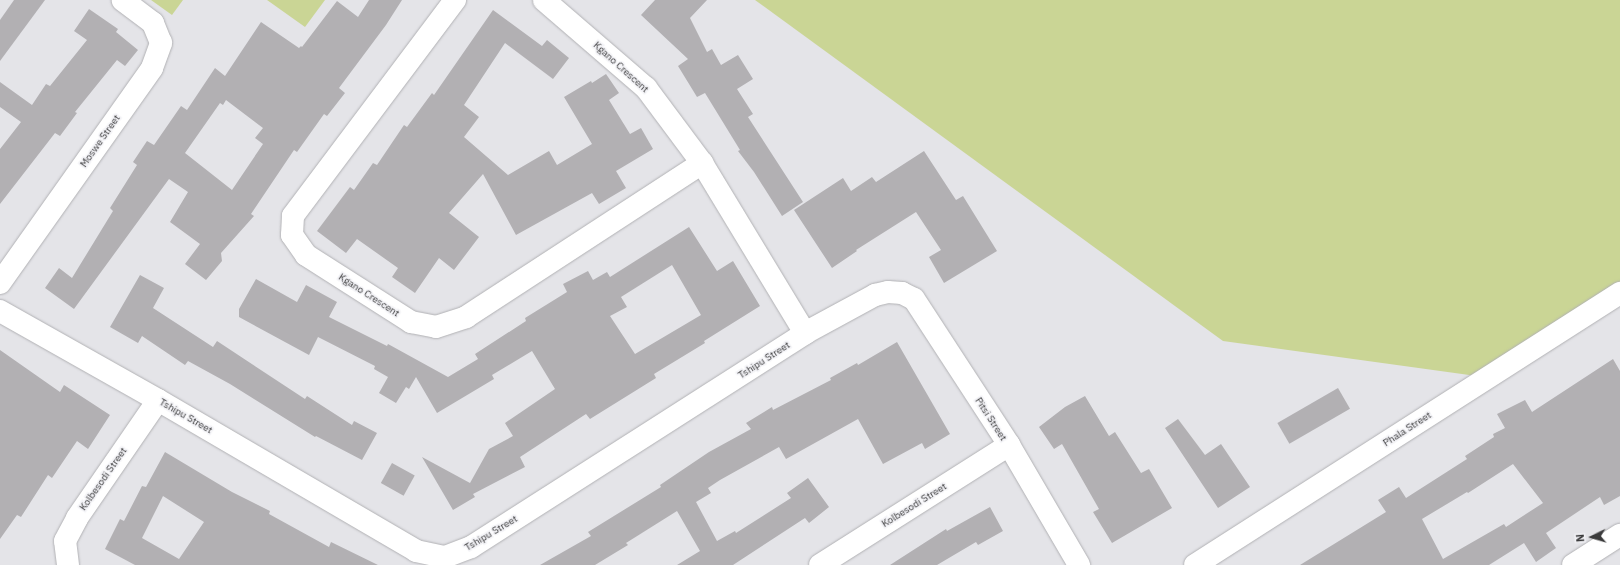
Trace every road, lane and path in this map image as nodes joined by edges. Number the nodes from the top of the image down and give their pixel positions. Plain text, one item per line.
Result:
1 (123, 0) edge
2 (455, 0) edge
3 (544, 0) edge
4 (702, 163) junction
5 (0, 283) edge
6 (888, 292) joint
7 (1620, 293) edge
8 (0, 311) edge
9 (805, 333) junction
10 (158, 400) junction
11 (1008, 445) junction
12 (1620, 535) edge
13 (68, 565) edge
14 (820, 565) edge
15 (1079, 565) edge
16 (1195, 565) edge
17 (1573, 565) edge

1 - 5 street, Moswe Street
2 - 4 street, Kgano Crescent
3 - 4 street, Kgano Crescent
4 - 9 street, Kgano Crescent
6 - 9 street, Tshipu Street
6 - 11 street, Pitsi Street
7 - 16 street, Phala Street
8 - 10 street, Tshipu Street
9 - 10 street, Tshipu Street
10 - 13 street, Kolbesodi Street
11 - 14 street, Kolbesodi Street
11 - 15 street, Pitsi Street
12 - 17 street

